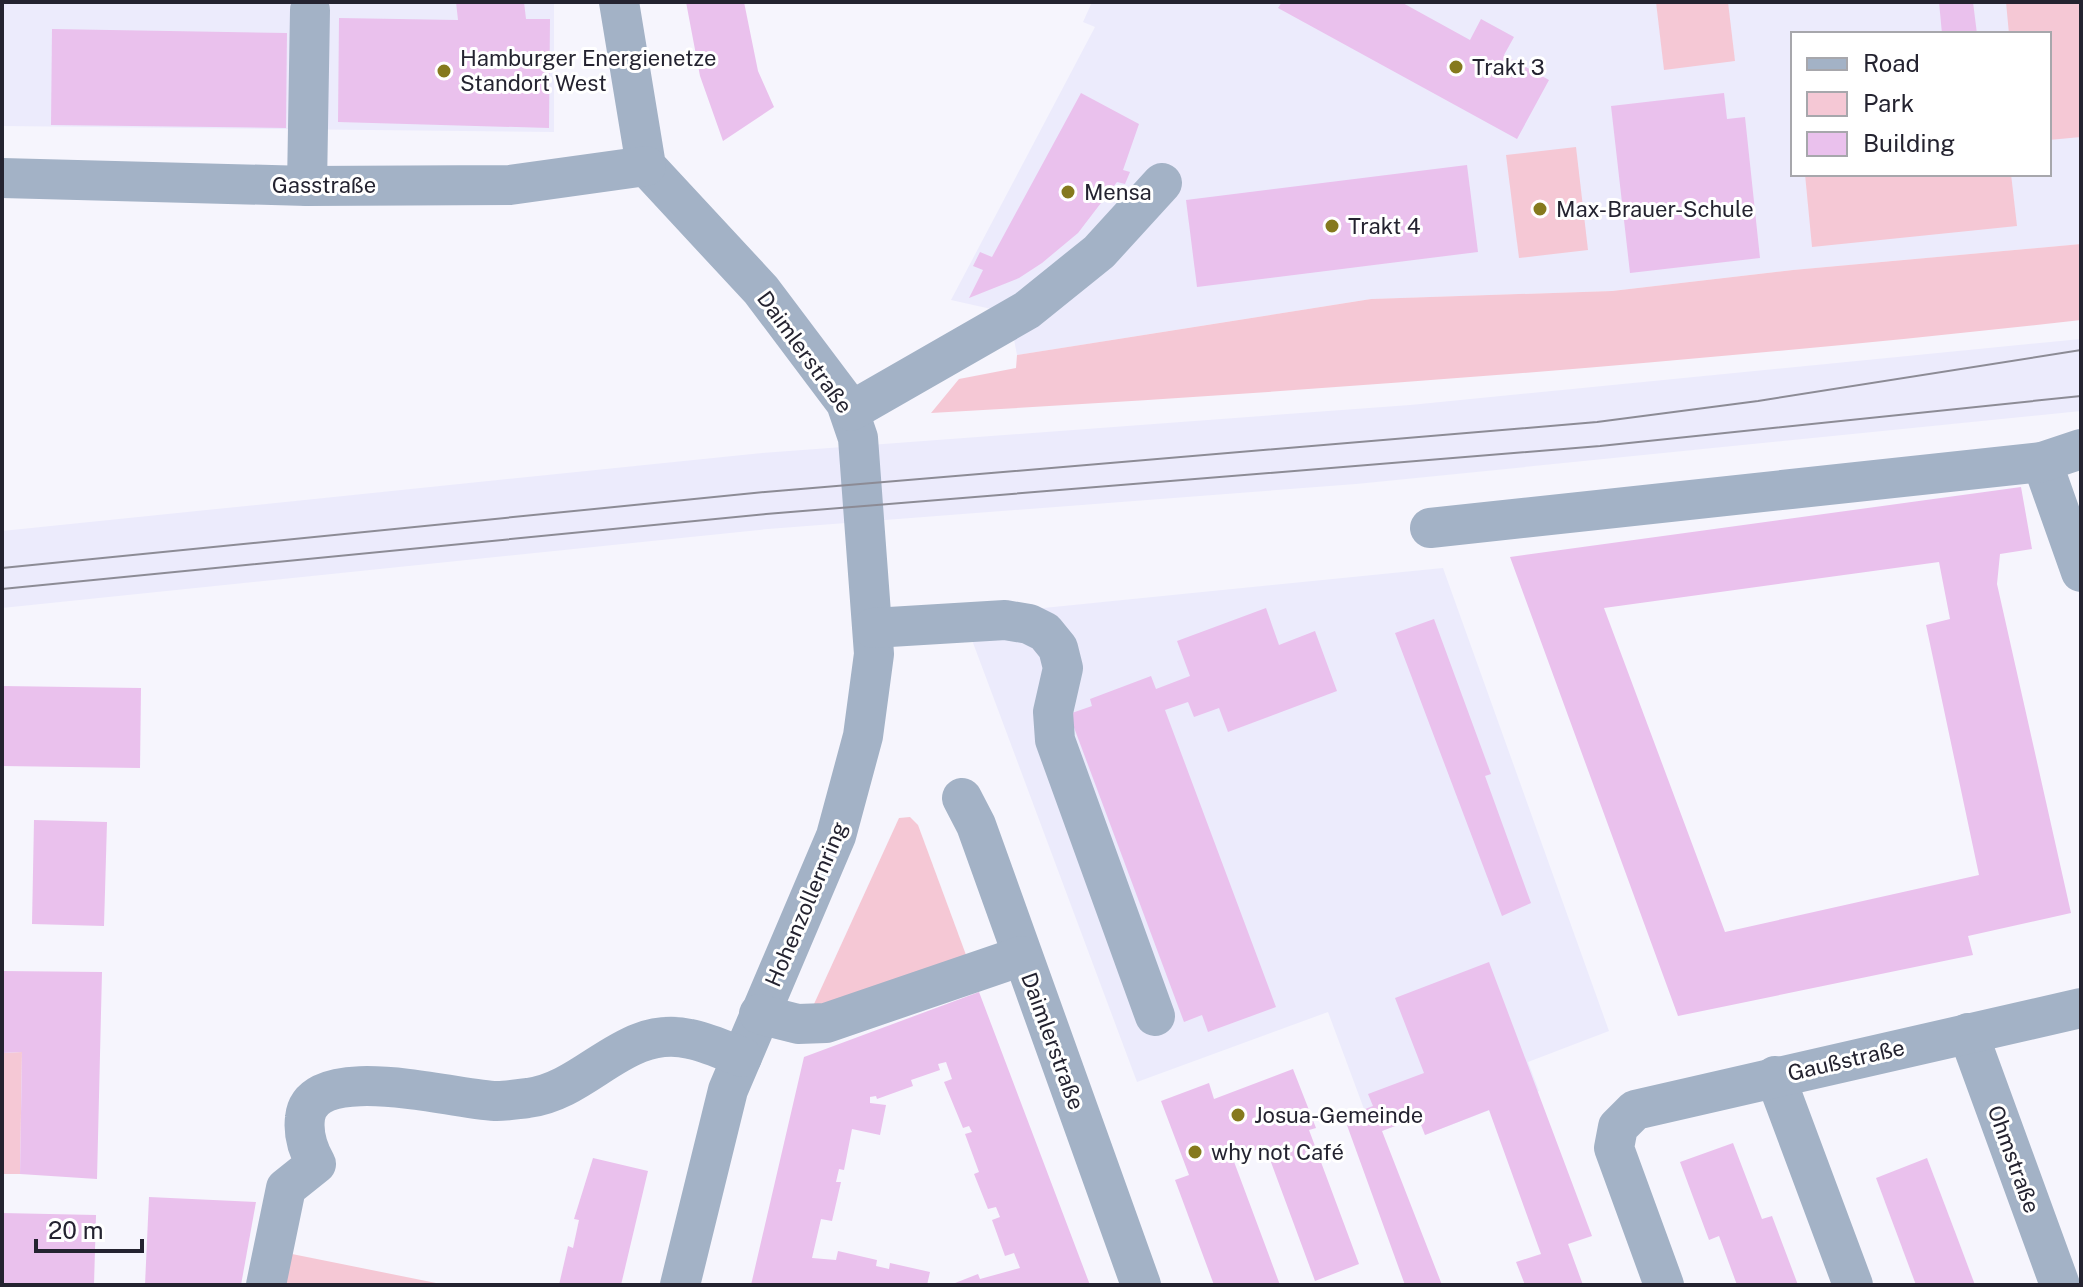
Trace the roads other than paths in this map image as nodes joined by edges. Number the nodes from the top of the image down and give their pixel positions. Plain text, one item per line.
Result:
1 (619, 2) edge
2 (310, 10) dead end
3 (646, 166) junction
4 (2, 178) edge
5 (1162, 183) dead end
6 (307, 186) junction
7 (851, 411) junction
8 (2081, 449) edge
9 (2042, 462) junction
10 (1430, 528) dead end
11 (2081, 572) edge
12 (873, 628) junction
13 (861, 746) joint
14 (962, 798) dead end
15 (1022, 956) junction
16 (2081, 1008) edge
17 (759, 1014) junction
18 (1155, 1016) dead end
19 (1968, 1033) junction
20 (742, 1057) junction
21 (1775, 1076) junction
22 (266, 1285) edge
23 (680, 1285) edge
24 (1141, 1285) edge
25 (1664, 1285) edge
26 (1853, 1285) edge
27 (2060, 1285) edge

1 - 3 street
2 - 6 street
3 - 6 street, Gasstraße
3 - 7 street, Daimlerstraße
4 - 6 street, Gasstraße
5 - 7 street
7 - 12 street, Daimlerstraße
8 - 9 street
9 - 10 street
9 - 11 street
12 - 13 street, Daimlerstraße
12 - 18 street
13 - 17 street, Hohenzollernring
14 - 15 street, Daimlerstraße
15 - 17 street, Hohenzollernring
15 - 24 street, Daimlerstraße
16 - 19 street, Gaußstraße
17 - 20 street, Hohenzollernring
19 - 21 street, Gaußstraße
19 - 27 street, Ohmstraße
20 - 22 street
20 - 23 street, Hohenzollernring
21 - 25 street, Gaußstraße
21 - 26 street

